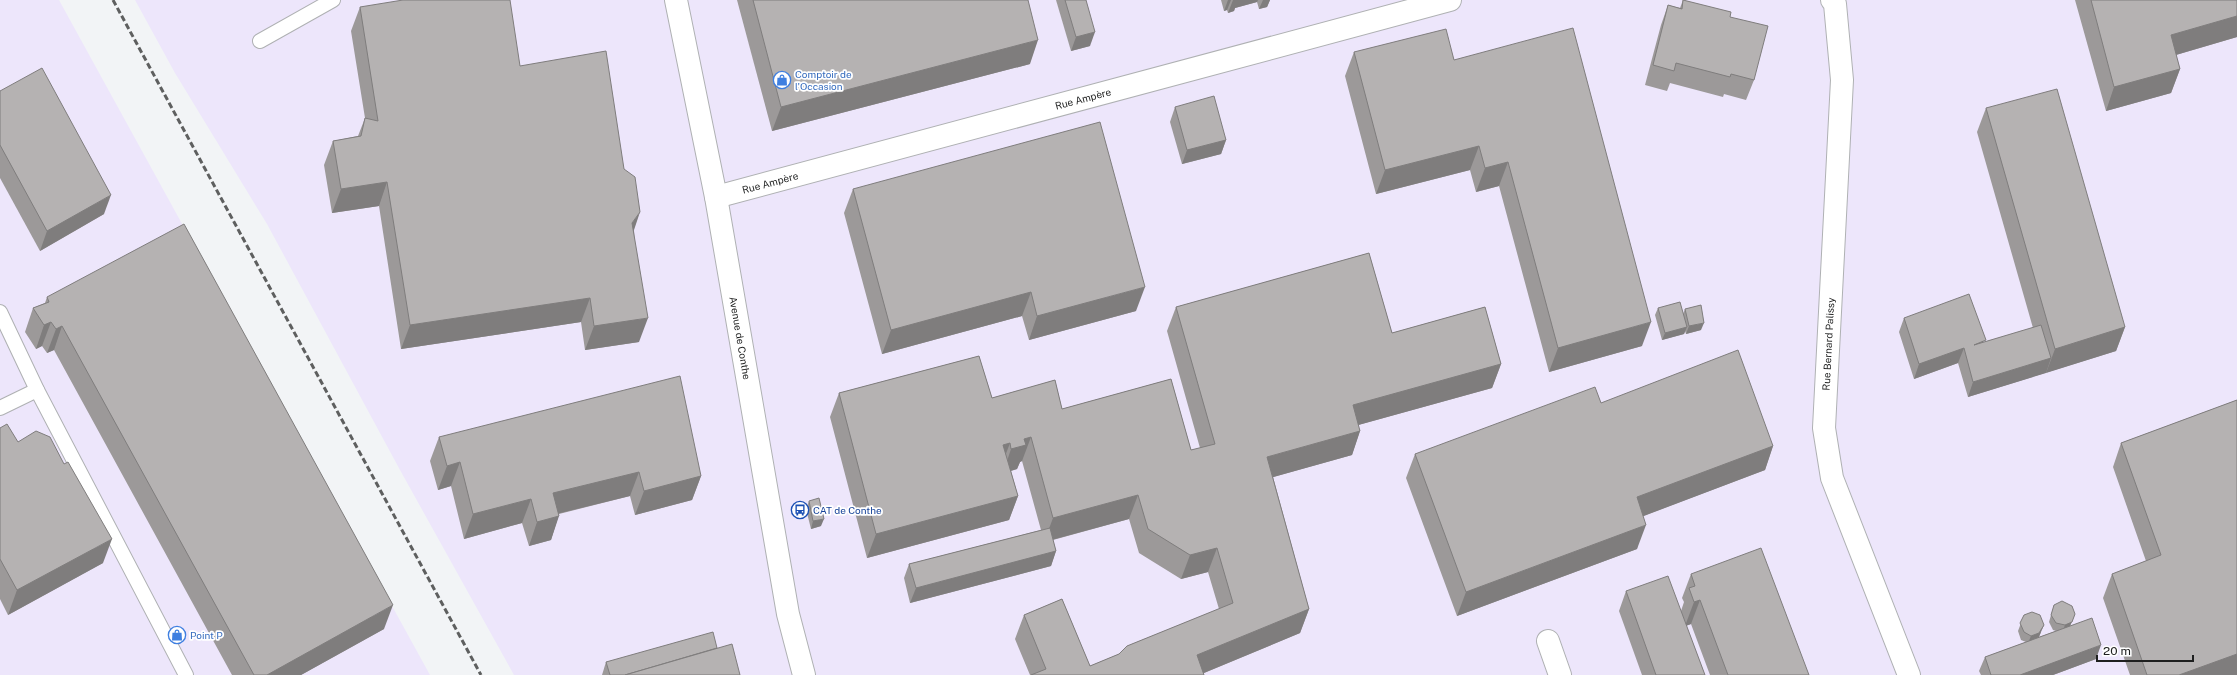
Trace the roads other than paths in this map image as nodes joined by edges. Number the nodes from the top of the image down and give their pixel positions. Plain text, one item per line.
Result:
1 (333, 0) edge
2 (676, 0) edge
3 (1450, 0) edge
4 (1832, 0) edge
5 (260, 41) dead end
6 (716, 197) junction
7 (0, 312) edge
8 (37, 390) junction
9 (0, 408) edge
10 (1548, 641) dead end
11 (186, 675) edge
12 (804, 675) edge
13 (1560, 675) edge
14 (1909, 675) edge

1 - 5 lane
2 - 6 street, Avenue de Conthe
3 - 6 street, Rue Ampère
4 - 14 street, Rue Bernard Palissy
6 - 12 street, Avenue de Conthe
7 - 8 lane
8 - 9 lane
8 - 11 lane
10 - 13 street

